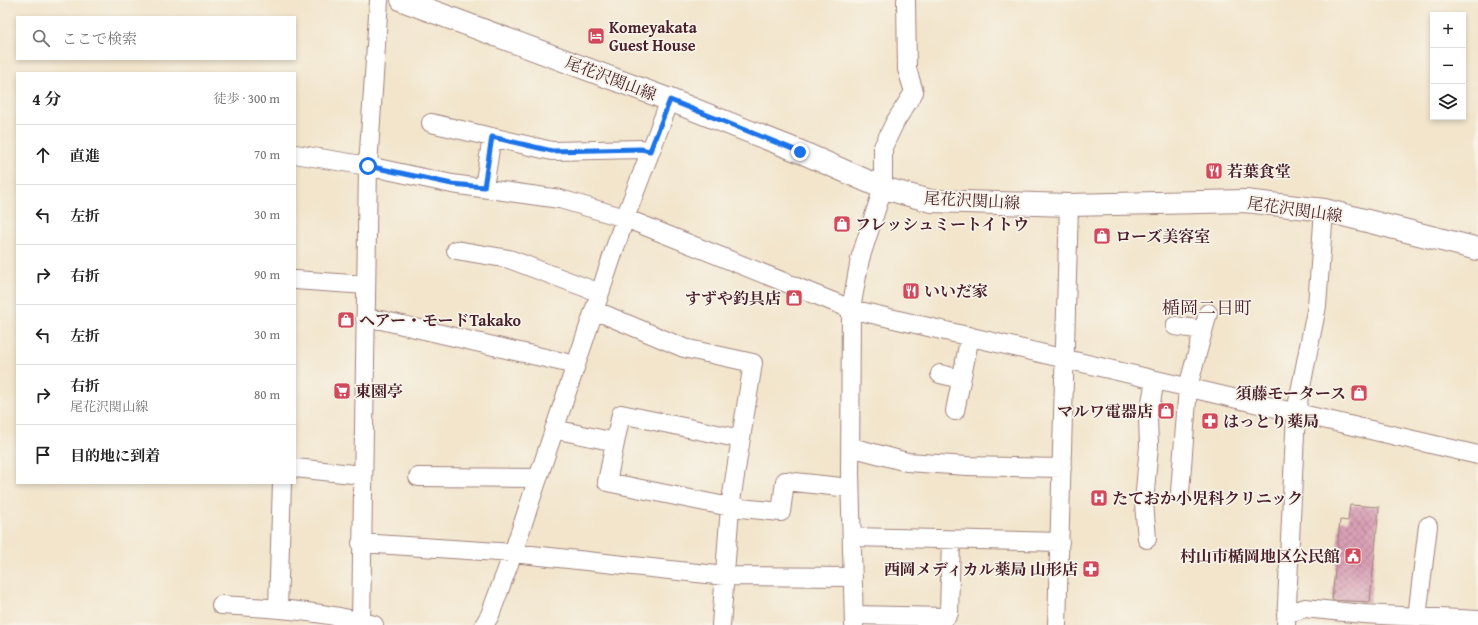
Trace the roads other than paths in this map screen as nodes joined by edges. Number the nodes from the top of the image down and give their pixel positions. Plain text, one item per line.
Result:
1 (379, 0) edge
2 (402, 0) edge
3 (906, 0) edge
4 (670, 100) junction
5 (431, 123) dead end
6 (492, 137) junction
7 (650, 151) junction
8 (296, 154) edge
9 (368, 166) junction
10 (484, 187) junction
11 (883, 188) junction
12 (1069, 205) junction
13 (1324, 210) junction
14 (625, 218) junction
15 (1478, 249) edge
16 (456, 250) dead end
17 (296, 280) edge
18 (366, 285) junction
19 (600, 293) junction
20 (851, 309) junction
21 (594, 310) junction
22 (365, 319) junction
23 (1175, 326) dead end
24 (970, 336) junction
25 (1065, 358) junction
26 (576, 365) junction
27 (940, 374) dead end
28 (961, 379) junction
29 (1155, 380) junction
30 (1188, 387) junction
31 (955, 411) dead end
32 (1296, 412) junction
33 (554, 429) junction
34 (741, 439) junction
35 (615, 442) junction
36 (851, 447) junction
37 (1478, 455) edge
38 (296, 468) edge
39 (1062, 468) junction
40 (362, 475) junction
41 (418, 478) dead end
42 (538, 478) junction
43 (282, 484) edge
44 (850, 488) junction
45 (1180, 492) dead end
46 (730, 507) junction
47 (1428, 526) dead end
48 (852, 537) junction
49 (1147, 539) dead end
50 (951, 540) junction
51 (1060, 542) junction
52 (361, 543) junction
53 (513, 553) junction
54 (725, 576) junction
55 (853, 577) junction
56 (221, 605) dead end
57 (278, 608) junction
58 (1417, 617) junction
59 (854, 620) edge
60 (1286, 620) edge
61 (1478, 620) edge
62 (365, 624) edge
63 (484, 625) edge
64 (720, 625) edge
65 (1057, 625) edge

1 - 9 street
2 - 4 main road, 尾花沢関山線
3 - 11 street
4 - 7 street
4 - 11 main road, 尾花沢関山線
5 - 6 street
6 - 7 street
6 - 10 street
7 - 14 street
8 - 9 street
9 - 10 street
9 - 18 street
10 - 14 street
11 - 12 main road, 尾花沢関山線
11 - 20 street
12 - 13 main road, 尾花沢関山線
12 - 25 street
13 - 15 main road, 尾花沢関山線
13 - 32 street
14 - 19 street
14 - 20 street
16 - 19 street
17 - 18 street
18 - 22 street
19 - 21 street
20 - 24 street
20 - 36 street
21 - 26 street
21 - 34 street
22 - 26 street
22 - 40 street
23 - 30 street
24 - 25 street
24 - 28 street
25 - 29 street
25 - 39 street
26 - 33 street
27 - 28 street
28 - 31 street
29 - 30 street
29 - 49 street
30 - 32 street
30 - 45 street
32 - 37 street
32 - 60 street
33 - 35 street
33 - 42 street
34 - 35 street
34 - 46 street
35 - 46 street
36 - 39 street
36 - 44 street
38 - 40 street
39 - 51 street
40 - 52 street
41 - 42 street
42 - 53 street
43 - 57 street
44 - 46 street
44 - 48 street
46 - 54 street
47 - 58 street
48 - 50 street
48 - 55 street
50 - 51 street
50 - 59 street
51 - 65 street
52 - 53 street
52 - 62 street
53 - 54 street
53 - 63 street
54 - 55 street
54 - 64 street
55 - 59 street
56 - 57 street
57 - 62 street
58 - 60 street
58 - 61 street

